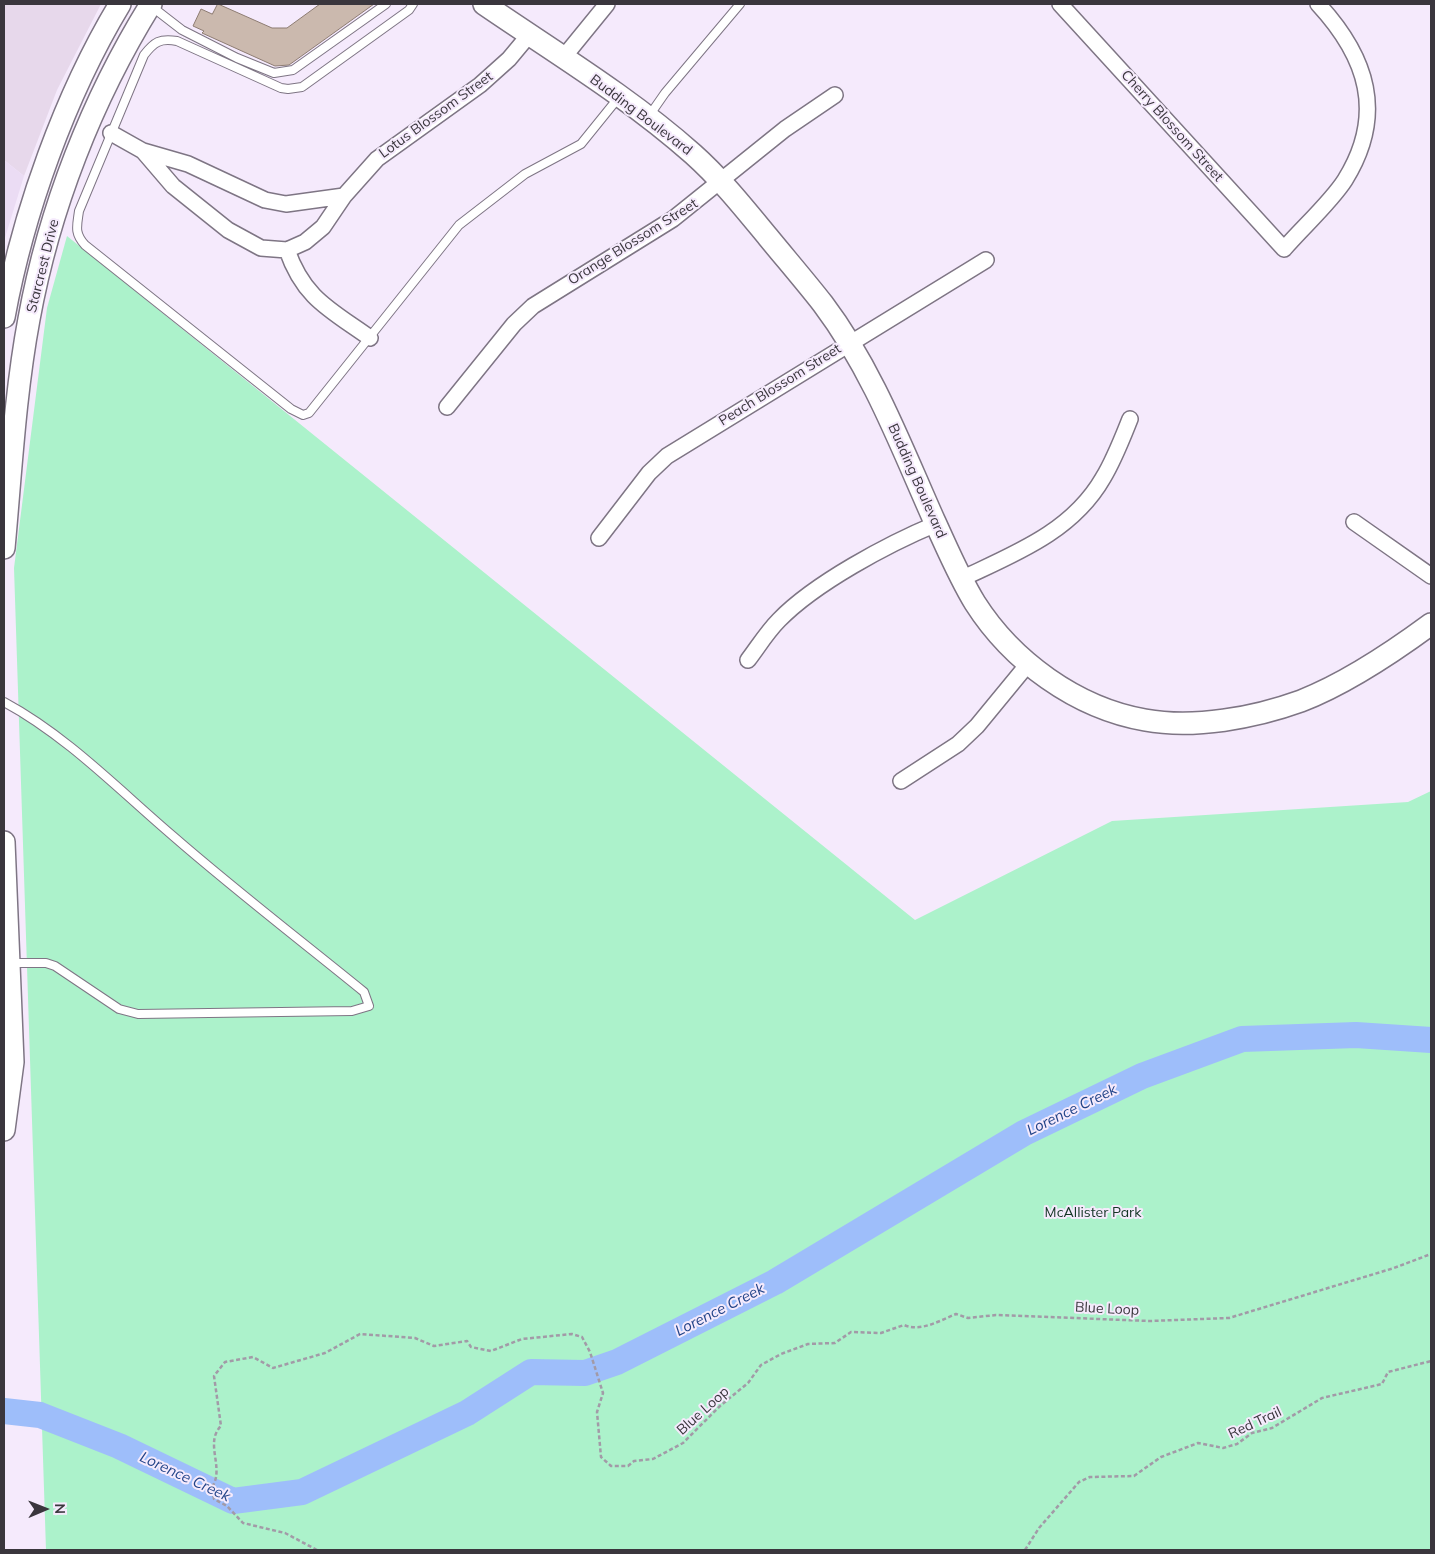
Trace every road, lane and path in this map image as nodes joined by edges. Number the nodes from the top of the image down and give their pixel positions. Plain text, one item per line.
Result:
1 (120, 4) edge
2 (150, 4) edge
3 (386, 4) edge
4 (413, 4) edge
5 (484, 4) edge
6 (608, 4) edge
7 (740, 4) edge
8 (1060, 4) edge
9 (1318, 4) edge
10 (529, 35) junction
11 (563, 58) junction
12 (836, 95) dead end
13 (618, 97) junction
14 (648, 118) junction
15 (111, 133) junction
16 (143, 151) junction
17 (721, 180) junction
18 (344, 196) junction
19 (287, 250) junction
20 (986, 260) dead end
21 (10, 286) junction
22 (4, 317) edge
23 (370, 338) junction
24 (850, 342) junction
25 (20, 389) junction
26 (447, 407) dead end
27 (1130, 419) dead end
28 (1354, 522) dead end
29 (936, 524) junction
30 (599, 538) dead end
31 (4, 548) edge
32 (1431, 576) edge
33 (962, 579) junction
34 (1431, 624) edge
35 (748, 660) dead end
36 (1028, 664) junction
37 (4, 702) edge
38 (901, 782) dead end
39 (4, 842) edge
40 (10, 963) junction
41 (4, 1082) edge
42 (9, 1104) junction
43 (4, 1130) edge
44 (1431, 1254) edge
45 (1431, 1361) edge
46 (316, 1550) edge
47 (1025, 1550) edge

1 - 21 main road, Starcrest Drive
2 - 3 lane
2 - 25 main road, Starcrest Drive
4 - 15 lane
5 - 10 main road, Budding Boulevard
6 - 11 street
7 - 14 lane
8 - 9 street, Cherry Blossom Street
10 - 11 main road, Budding Boulevard
10 - 18 street, Lotus Blossom Street
11 - 13 main road, Budding Boulevard
12 - 17 street, Orange Blossom Street
13 - 14 main road, Budding Boulevard
13 - 23 lane
14 - 17 main road, Budding Boulevard
15 - 16 street
15 - 23 lane
16 - 18 street
16 - 19 street
17 - 24 main road, Budding Boulevard
17 - 26 street, Orange Blossom Street
18 - 19 street, Lotus Blossom Street
19 - 23 street
20 - 24 street, Peach Blossom Street
21 - 22 main road, Starcrest Drive
21 - 25 main road
24 - 29 main road, Budding Boulevard
24 - 30 street, Peach Blossom Street
25 - 31 main road, Starcrest Drive
27 - 33 street
28 - 32 street
29 - 33 main road, Budding Boulevard
29 - 35 street
33 - 36 main road, Budding Boulevard
34 - 36 main road, Budding Boulevard
36 - 38 street
37 - 40 lane
39 - 40 main road
40 - 42 main road
41 - 42 main road
42 - 43 main road
44 - 46 path, Blue Loop
45 - 47 path, Red Trail

